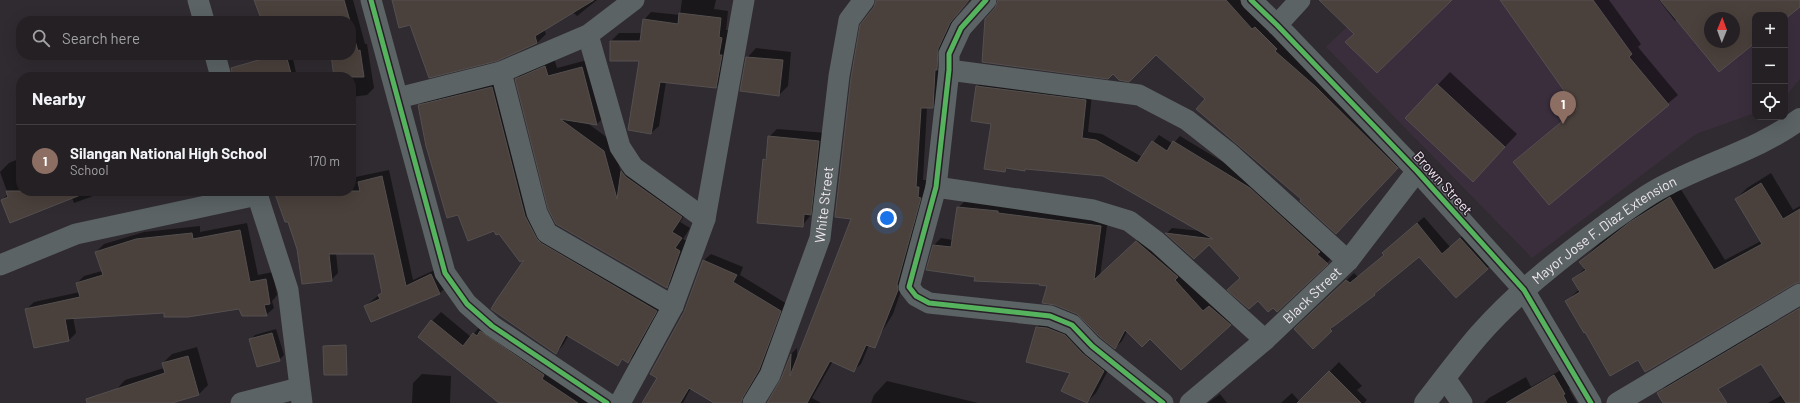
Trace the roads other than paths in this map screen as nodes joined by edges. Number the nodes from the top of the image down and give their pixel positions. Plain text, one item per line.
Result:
1 (198, 0) edge
2 (371, 0) edge
3 (634, 0) edge
4 (744, 0) edge
5 (864, 0) edge
6 (986, 0) edge
7 (1251, 0) edge
8 (1300, 0) edge
9 (203, 16) edge
10 (1277, 25) junction
11 (588, 35) junction
12 (216, 60) edge
13 (949, 70) junction
14 (220, 72) edge
15 (501, 72) junction
16 (398, 98) junction
17 (1800, 119) edge
18 (1417, 171) junction
19 (936, 187) junction
20 (244, 196) edge
21 (258, 196) edge
22 (705, 219) junction
23 (1348, 261) junction
24 (0, 265) edge
25 (1524, 290) junction
26 (1800, 294) edge
27 (673, 306) junction
28 (1265, 340) junction
29 (1445, 378) junction
30 (301, 396) edge
31 (241, 403) edge
32 (607, 403) edge
33 (620, 403) edge
34 (753, 403) edge
35 (1163, 403) edge
36 (1190, 403) edge
37 (1424, 403) edge
38 (1462, 403) edge
39 (1591, 403) edge
40 (1617, 403) edge

1 - 9 street
2 - 16 street
3 - 11 street
4 - 22 street
5 - 34 street, White Street
6 - 13 street
7 - 10 street, Brown Street
8 - 10 street
10 - 18 street, Brown Street
11 - 15 street
11 - 22 street
12 - 14 street
13 - 19 street
13 - 23 street
15 - 16 street
15 - 27 street
16 - 32 street
17 - 25 street, Mayor Jose F. Diaz Extension
18 - 23 street, Black Street
18 - 25 street, Brown Street
19 - 28 street
19 - 35 street
20 - 24 street
21 - 30 street
22 - 27 street
23 - 28 street, Black Street
25 - 29 street, Mayor Jose F. Diaz Extension
25 - 39 street, Brown Street
26 - 40 street
27 - 33 street
28 - 36 street, Black Street
29 - 37 street, Mayor Jose F. Diaz Extension
29 - 38 street
30 - 31 street

